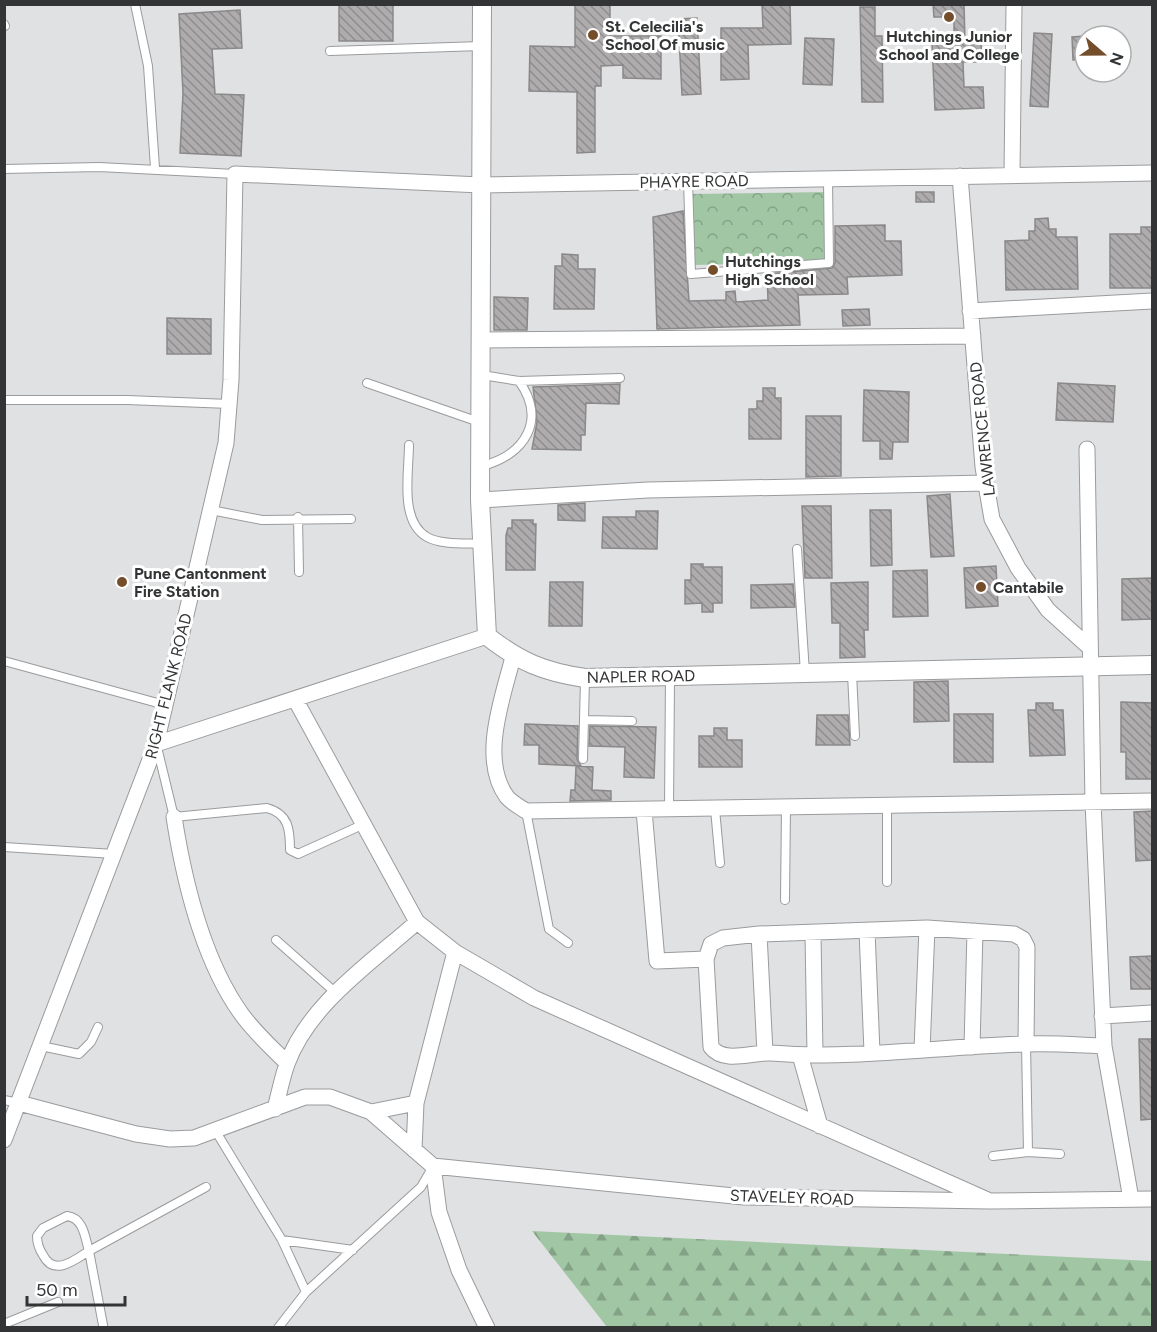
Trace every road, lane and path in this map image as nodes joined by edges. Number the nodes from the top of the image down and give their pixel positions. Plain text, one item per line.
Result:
1 (135, 4) edge
2 (482, 4) edge
3 (1014, 4) edge
4 (482, 46) junction
5 (330, 51) dead end
6 (155, 168) junction
7 (4, 169) edge
8 (1152, 173) edge
9 (235, 174) junction
10 (1012, 175) junction
11 (960, 176) junction
12 (828, 179) junction
13 (688, 181) junction
14 (481, 185) junction
15 (1152, 301) edge
16 (970, 311) junction
17 (973, 336) junction
18 (480, 340) junction
19 (480, 375) junction
20 (620, 378) dead end
21 (519, 381) junction
22 (367, 384) dead end
23 (4, 400) edge
24 (230, 404) junction
25 (480, 422) junction
26 (409, 445) dead end
27 (1087, 449) dead end
28 (480, 467) junction
29 (986, 483) junction
30 (480, 500) junction
31 (211, 510) junction
32 (298, 517) junction
33 (351, 519) dead end
34 (482, 544) junction
35 (797, 549) dead end
36 (299, 572) dead end
37 (487, 636) junction
38 (1089, 647) junction
39 (513, 657) junction
40 (4, 661) edge
41 (1152, 665) edge
42 (1089, 666) junction
43 (852, 672) junction
44 (805, 673) junction
45 (670, 676) junction
46 (585, 678) junction
47 (295, 699) junction
48 (165, 705) junction
49 (584, 720) junction
50 (632, 721) dead end
51 (855, 736) dead end
52 (156, 744) junction
53 (583, 759) dead end
54 (1093, 801) junction
55 (1152, 801) edge
56 (887, 806) junction
57 (786, 807) junction
58 (715, 809) junction
59 (644, 810) junction
60 (669, 810) junction
61 (526, 811) junction
62 (174, 817) junction
63 (363, 825) junction
64 (4, 847) edge
65 (114, 854) junction
66 (720, 863) dead end
67 (887, 882) dead end
68 (785, 900) dead end
69 (417, 922) junction
70 (927, 928) junction
71 (867, 931) junction
72 (975, 931) junction
73 (759, 934) junction
74 (813, 934) junction
75 (276, 940) dead end
76 (568, 944) dead end
77 (455, 952) junction
78 (706, 959) junction
79 (336, 993) junction
80 (1152, 1014) edge
81 (1102, 1016) junction
82 (98, 1027) dead end
83 (1026, 1044) junction
84 (41, 1046) junction
85 (1104, 1046) junction
86 (972, 1047) junction
87 (922, 1050) junction
88 (872, 1052) junction
89 (765, 1053) junction
90 (807, 1055) junction
91 (287, 1063) junction
92 (12, 1101) edge
93 (416, 1102) junction
94 (275, 1108) junction
95 (371, 1112) junction
96 (820, 1126) junction
97 (215, 1130) junction
98 (4, 1140) edge
99 (414, 1149) junction
100 (1028, 1152) junction
101 (1060, 1154) dead end
102 (993, 1156) dead end
103 (433, 1166) junction
104 (206, 1187) dead end
105 (1131, 1198) junction
106 (1152, 1199) edge
107 (990, 1201) junction
108 (282, 1240) junction
109 (353, 1250) junction
110 (89, 1251) junction
111 (306, 1292) junction
112 (58, 1302) dead end
113 (4, 1324) edge
114 (103, 1327) edge
115 (278, 1328) edge
116 (487, 1328) edge

1 - 6 lane
2 - 4 street
3 - 10 street
4 - 5 lane
4 - 14 street
6 - 7 lane
6 - 9 lane
8 - 10 street, PHAYRE ROAD
9 - 14 street, PHAYRE ROAD
9 - 24 street, RIGHT FLANK ROAD
10 - 11 street, PHAYRE ROAD
11 - 12 street, PHAYRE ROAD
11 - 16 street, LAWRENCE ROAD
12 - 13 street, PHAYRE ROAD
12 - 13 lane
13 - 14 street, PHAYRE ROAD
14 - 18 street
15 - 16 street
16 - 17 street, LAWRENCE ROAD
17 - 18 street
17 - 29 street, LAWRENCE ROAD
18 - 19 street
19 - 21 lane
19 - 25 street
20 - 21 lane
21 - 28 lane
22 - 25 lane
23 - 24 lane
24 - 31 street, RIGHT FLANK ROAD
25 - 28 street
26 - 34 lane
27 - 38 street
28 - 30 street
29 - 30 street
29 - 38 street, LAWRENCE ROAD
30 - 34 street
31 - 32 lane
31 - 48 street, RIGHT FLANK ROAD
32 - 33 lane
32 - 36 lane
34 - 37 street
35 - 44 lane
37 - 39 street, NAPLER ROAD
37 - 47 street
38 - 42 street
39 - 46 street, NAPLER ROAD
39 - 61 street
40 - 48 lane
41 - 42 street, NAPLER ROAD
42 - 43 street, NAPLER ROAD
42 - 54 street
43 - 44 street, NAPLER ROAD
43 - 51 lane
44 - 45 street, NAPLER ROAD
45 - 46 street, NAPLER ROAD
45 - 60 lane
46 - 49 lane
47 - 52 street
47 - 63 street
48 - 52 street, RIGHT FLANK ROAD
49 - 50 lane
49 - 53 lane
52 - 62 lane
52 - 65 street, RIGHT FLANK ROAD
54 - 55 street
54 - 56 street
54 - 81 street
56 - 57 street
56 - 67 lane
57 - 58 street
57 - 68 lane
58 - 60 street
58 - 66 lane
59 - 60 street
59 - 61 street
59 - 78 street
61 - 76 lane
62 - 63 lane
62 - 91 street
63 - 69 street
64 - 65 lane
65 - 84 street, RIGHT FLANK ROAD
69 - 77 street
69 - 79 street
70 - 71 street
70 - 72 street
70 - 87 street
71 - 74 street
71 - 88 street
72 - 83 street
72 - 86 street
73 - 74 street
73 - 78 street
73 - 89 street
74 - 90 street
75 - 79 lane
77 - 93 street
77 - 96 street
78 - 89 street
79 - 91 street
80 - 81 street
81 - 85 street
82 - 84 lane
83 - 85 street
83 - 86 street
83 - 100 lane
84 - 92 street, RIGHT FLANK ROAD
85 - 105 street
86 - 87 street
87 - 88 street
88 - 90 street
89 - 90 street
90 - 96 street
91 - 94 street
92 - 97 street
92 - 98 street, RIGHT FLANK ROAD
93 - 95 street
93 - 99 street
94 - 95 street
94 - 97 street
95 - 99 street
96 - 107 street
97 - 108 lane
99 - 103 street
100 - 101 lane
100 - 102 lane
103 - 107 street, STAVELEY ROAD
103 - 109 lane
103 - 116 street
104 - 110 lane
105 - 106 street, STAVELEY ROAD
105 - 107 street, STAVELEY ROAD
108 - 109 lane
108 - 111 lane
109 - 111 lane
110 - 110 lane
110 - 114 lane
111 - 115 lane
112 - 113 lane

